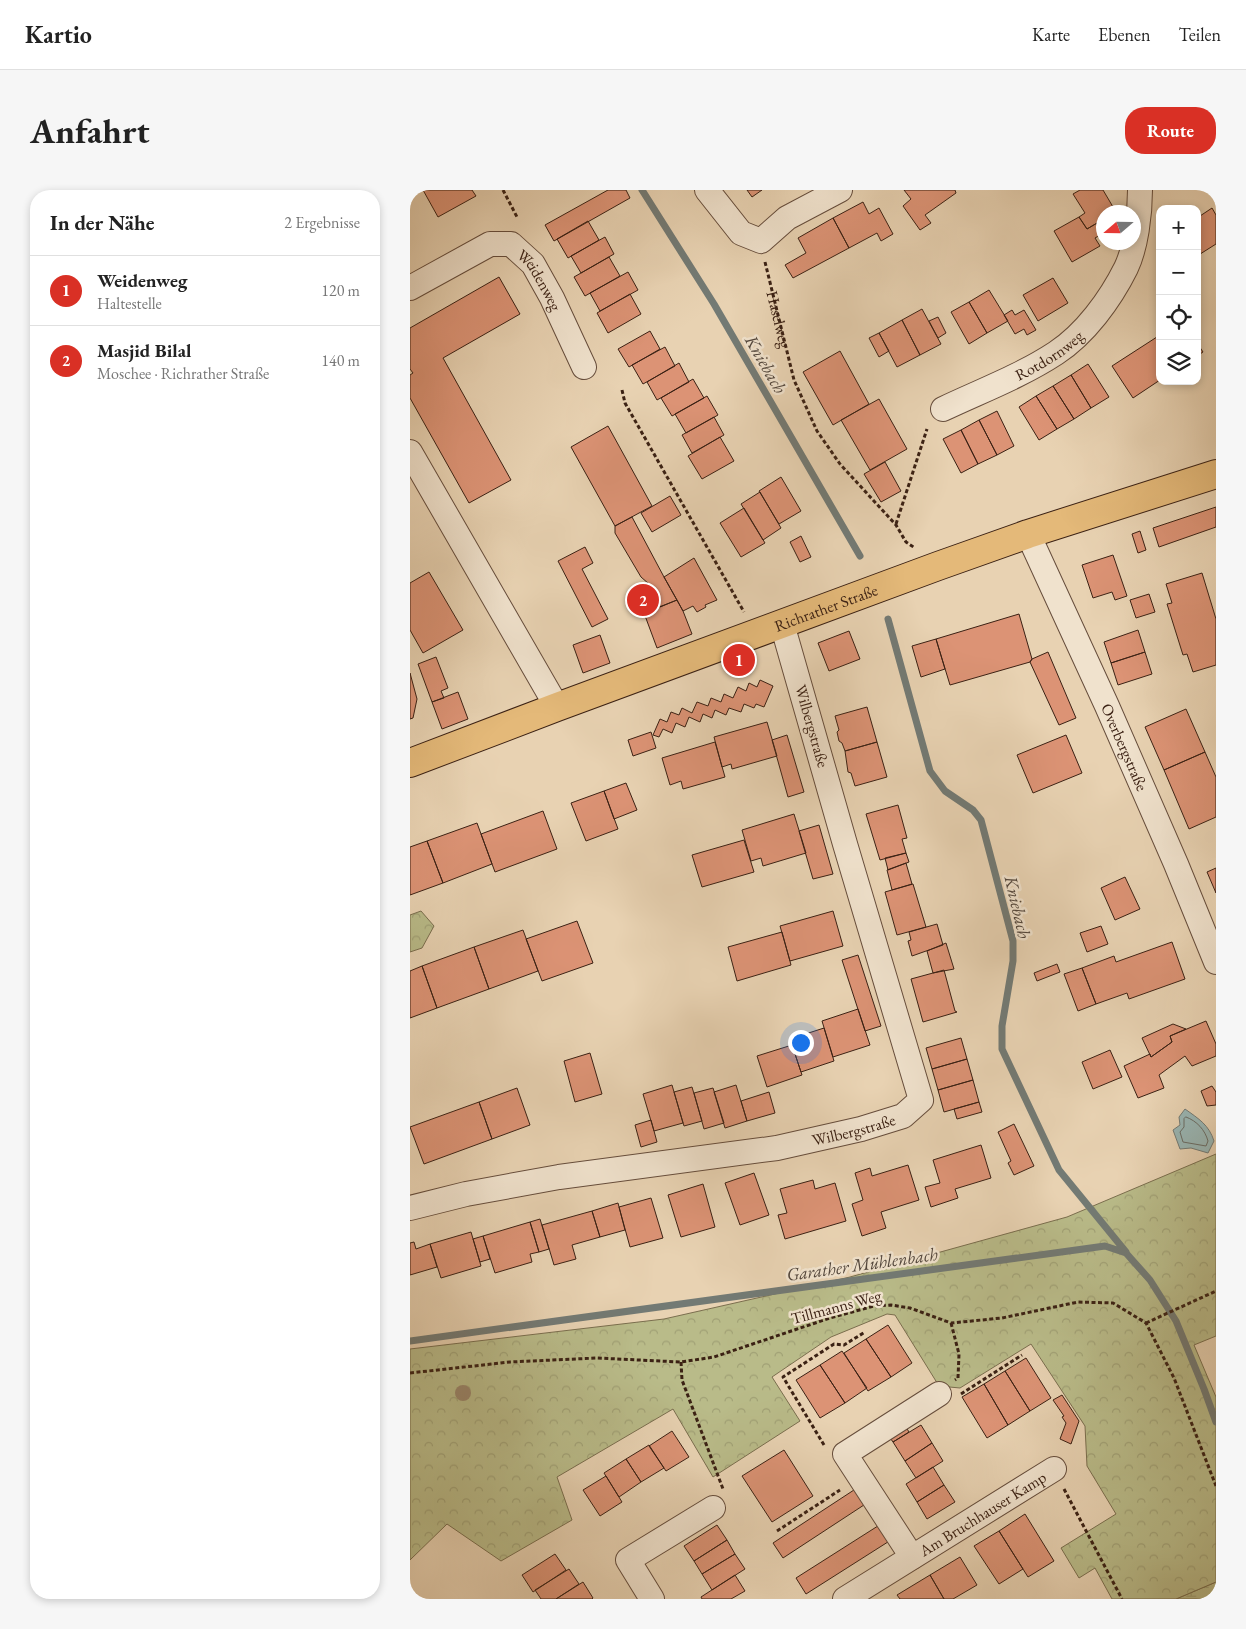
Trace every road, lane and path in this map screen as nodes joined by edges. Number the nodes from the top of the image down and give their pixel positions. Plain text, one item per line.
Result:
1 (503, 190) edge
2 (707, 190) edge
3 (840, 190) edge
4 (1140, 190) edge
5 (517, 217) dead end
6 (761, 241) junction
7 (410, 288) edge
8 (584, 367) dead end
9 (622, 390) dead end
10 (943, 409) dead end
11 (927, 429) dead end
12 (410, 452) edge
13 (1216, 474) edge
14 (896, 524) junction
15 (1028, 534) junction
16 (920, 551) dead end
17 (747, 619) dead end
18 (782, 624) junction
19 (557, 707) junction
20 (410, 763) edge
21 (1216, 962) edge
22 (410, 1208) edge
23 (1216, 1291) edge
24 (951, 1323) junction
25 (1146, 1323) junction
26 (865, 1332) dead end
27 (1022, 1355) dead end
28 (681, 1362) junction
29 (410, 1374) edge
30 (938, 1394) junction
31 (846, 1454) junction
32 (1054, 1469) joint
33 (1216, 1486) edge
34 (840, 1490) dead end
35 (713, 1508) joint
36 (777, 1531) dead end
37 (912, 1556) junction
38 (652, 1599) edge
39 (844, 1599) edge
40 (1122, 1599) edge

1 - 5 path
2 - 6 street
3 - 6 street
4 - 10 street, Rotdornweg
6 - 14 path, Haselweg
7 - 8 street, Weidenweg
9 - 17 path
11 - 14 path
12 - 19 street
13 - 15 main road, Richrather Straße
14 - 16 path, Haselweg
15 - 18 main road, Richrather Straße
15 - 21 street, Overbergstraße
18 - 19 main road, Richrather Straße
18 - 22 street, Wilbergstraße
19 - 20 main road, Richrather Straße
23 - 25 path
24 - 25 path, Tillmanns Weg
24 - 28 path, Tillmanns Weg
24 - 30 path
25 - 33 path
26 - 31 path
27 - 30 path
28 - 29 path, Tillmanns Weg
28 - 35 path
30 - 31 street
31 - 37 street, Am Bruchhauser Kamp
32 - 37 street, Am Bruchhauser Kamp
32 - 40 path
34 - 36 path
35 - 38 street
37 - 39 street, Am Bruchhauser Kamp

